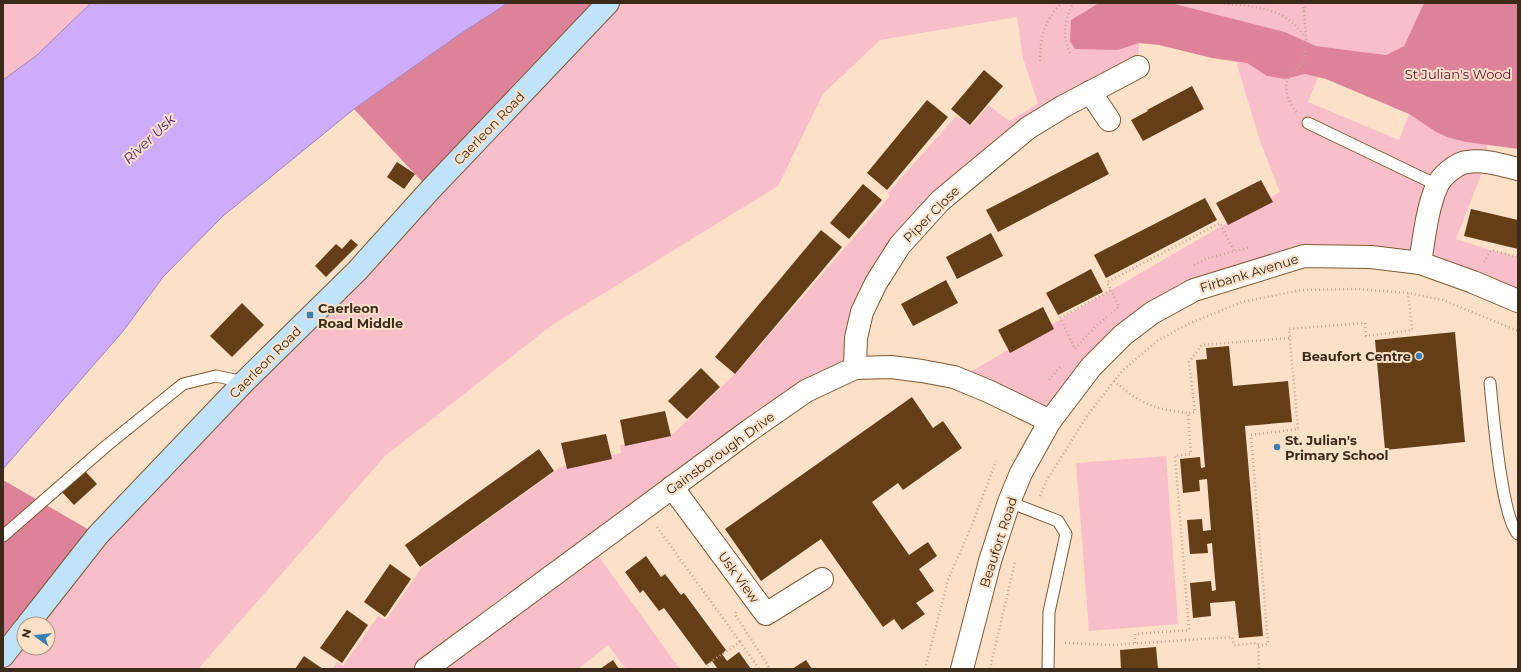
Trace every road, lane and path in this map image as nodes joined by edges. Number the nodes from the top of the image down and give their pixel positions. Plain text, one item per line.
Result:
1 (608, 3) edge
2 (1062, 3) edge
3 (1073, 3) edge
4 (1224, 3) edge
5 (1303, 3) edge
6 (1306, 3) edge
7 (1304, 13) junction
8 (1305, 37) junction
9 (1070, 53) dead end
10 (1040, 62) dead end
11 (1138, 67) dead end
12 (1090, 92) junction
13 (1109, 120) dead end
14 (1308, 123) joint
15 (1518, 169) edge
16 (1437, 185) junction
17 (1234, 251) dead end
18 (1518, 257) edge
19 (1420, 263) junction
20 (1473, 282) junction
21 (1111, 290) junction
22 (1408, 293) junction
23 (1518, 301) edge
24 (1518, 331) edge
25 (1290, 338) junction
26 (855, 368) junction
27 (1114, 381) junction
28 (244, 382) junction
29 (1490, 383) dead end
30 (1188, 413) junction
31 (1050, 421) junction
32 (996, 461) dead end
33 (672, 487) junction
34 (1009, 502) junction
35 (642, 510) junction
36 (1033, 512) junction
37 (1518, 534) edge
38 (3, 536) edge
39 (1016, 558) dead end
40 (822, 579) dead end
41 (34, 616) edge
42 (16, 639) edge
43 (740, 642) junction
44 (1049, 643) junction
45 (1135, 643) junction
46 (1258, 646) junction
47 (3, 656) edge
48 (426, 669) edge
49 (705, 669) edge
50 (759, 669) edge
51 (925, 669) edge
52 (962, 669) edge
53 (990, 669) edge
54 (1048, 669) edge
55 (1259, 669) edge

1 - 28 main road, Caerleon Road
2 - 10 path
3 - 9 path
4 - 8 path
5 - 7 path
6 - 7 path
7 - 8 path
8 - 14 path
11 - 12 street, Piper Close
12 - 13 street
12 - 26 street, Piper Close
14 - 16 lane
15 - 16 street
16 - 19 street
17 - 21 path
18 - 20 path
19 - 20 street, Firbank Avenue
19 - 31 street, Firbank Avenue
20 - 23 street, Firbank Avenue
21 - 21 path
22 - 24 path
22 - 25 path
22 - 27 path
25 - 30 path
25 - 46 path
26 - 31 street, Gainsborough Drive
26 - 33 street, Gainsborough Drive
27 - 30 path
27 - 36 path
28 - 38 lane
28 - 41 main road, Caerleon Road
29 - 37 lane
30 - 45 path
31 - 34 street, Beaufort Road
32 - 51 path
33 - 35 street, Gainsborough Drive
33 - 40 street, Usk View
34 - 36 lane
34 - 52 street, Beaufort Road
35 - 43 path
35 - 48 street, Gainsborough Drive
36 - 44 lane
39 - 53 path
42 - 47 main road
43 - 49 path
43 - 50 path
44 - 45 path
44 - 54 lane
45 - 46 path
46 - 55 path

